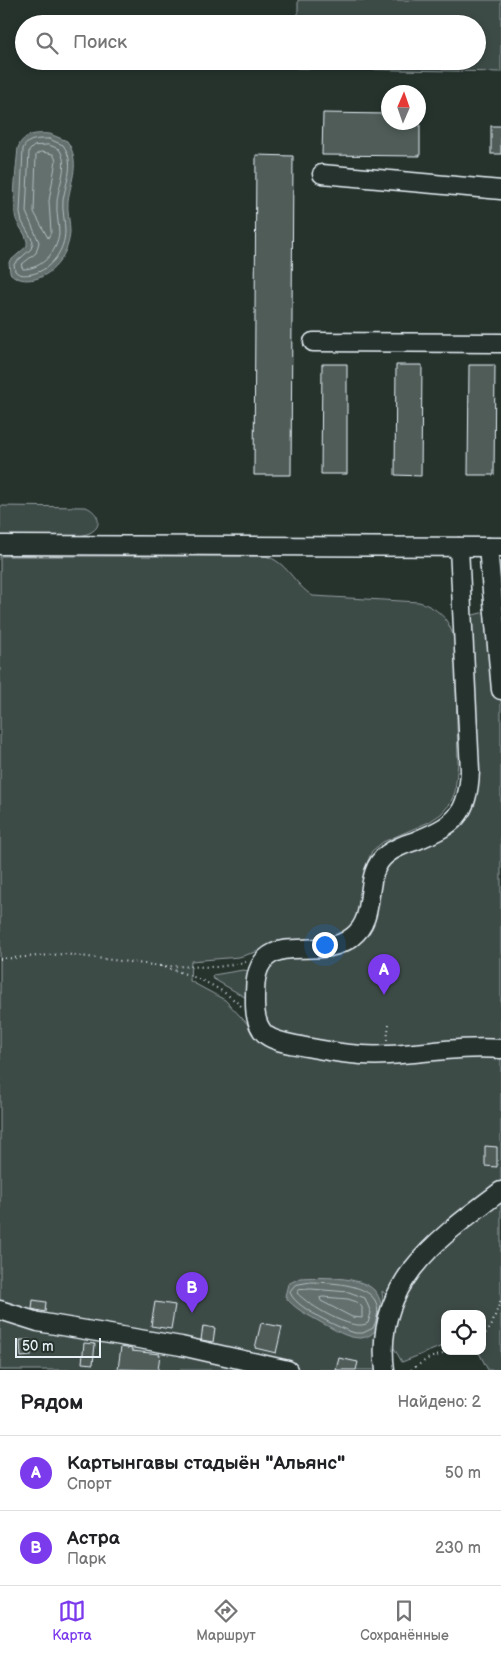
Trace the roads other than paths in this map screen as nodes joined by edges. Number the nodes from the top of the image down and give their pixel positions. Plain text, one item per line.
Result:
1 (322, 174) dead end
2 (501, 190) edge
3 (313, 342) dead end
4 (501, 343) edge
5 (0, 545) edge
6 (460, 547) junction
7 (494, 547) edge
8 (496, 595) edge
9 (498, 636) edge
10 (501, 690) edge
11 (501, 1049) edge
12 (501, 1191) edge
13 (0, 1310) edge
14 (288, 1370) edge
15 (385, 1370) edge

1 - 2 street
3 - 4 street
5 - 6 street
6 - 7 street
6 - 11 street
7 - 8 street
8 - 9 street
9 - 10 street
12 - 15 street
13 - 14 street

